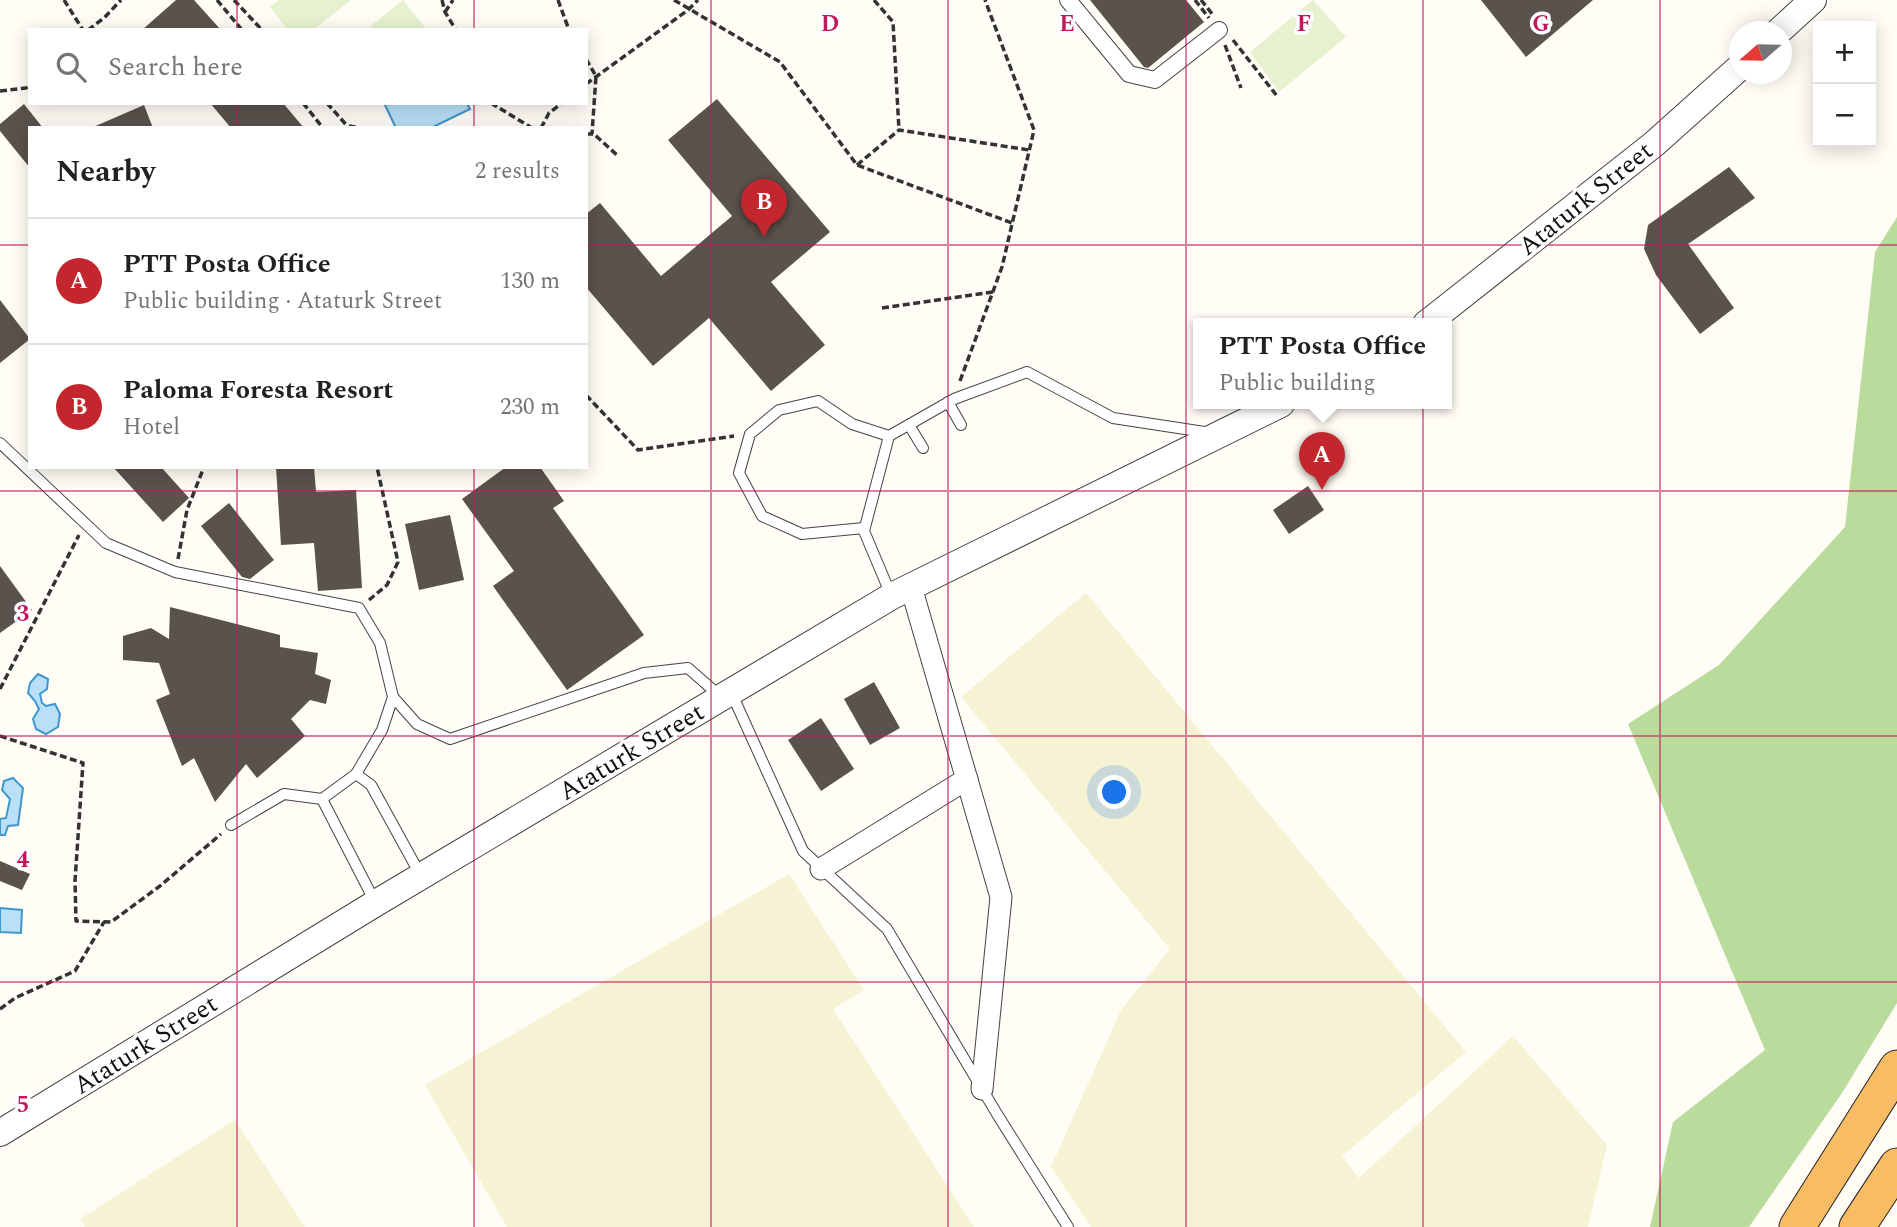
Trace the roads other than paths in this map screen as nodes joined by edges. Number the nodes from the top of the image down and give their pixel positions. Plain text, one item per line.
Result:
1 (1068, 0) edge
2 (1813, 0) edge
3 (1790, 21) edge
4 (1221, 28) road end
5 (1729, 76) edge
6 (1434, 318) edge
7 (950, 401) junction
8 (1271, 409) edge
9 (909, 425) junction
10 (961, 425) dead end
11 (1220, 434) junction
12 (889, 436) junction
13 (0, 443) edge
14 (923, 448) dead end
15 (864, 528) junction
16 (902, 592) junction
17 (726, 694) junction
18 (393, 697) junction
19 (356, 774) junction
20 (967, 779) junction
21 (322, 799) junction
22 (231, 825) road end
23 (821, 869) junction
24 (421, 876) junction
25 (376, 903) junction
26 (1897, 1068) edge
27 (982, 1089) junction
28 (0, 1133) edge
29 (1897, 1166) edge
30 (1068, 1227) edge
31 (1797, 1227) edge
32 (1857, 1227) edge

1 - 4 street
2 - 3 street
5 - 6 street, Ataturk Street
7 - 9 lane
7 - 10 lane
7 - 11 lane
8 - 11 street, Ataturk Street
9 - 12 lane
9 - 14 lane
11 - 16 street, Ataturk Street
12 - 15 lane
12 - 15 lane
13 - 18 lane
15 - 16 lane
16 - 17 street, Ataturk Street
16 - 20 street
17 - 18 lane
17 - 23 lane
17 - 24 street, Ataturk Street
18 - 19 lane
19 - 21 lane
19 - 24 lane
20 - 23 street
20 - 27 street
21 - 22 lane
21 - 25 lane
23 - 27 lane
24 - 25 street, Ataturk Street
25 - 28 street, Ataturk Street
26 - 31 highway
27 - 30 lane
29 - 32 highway

